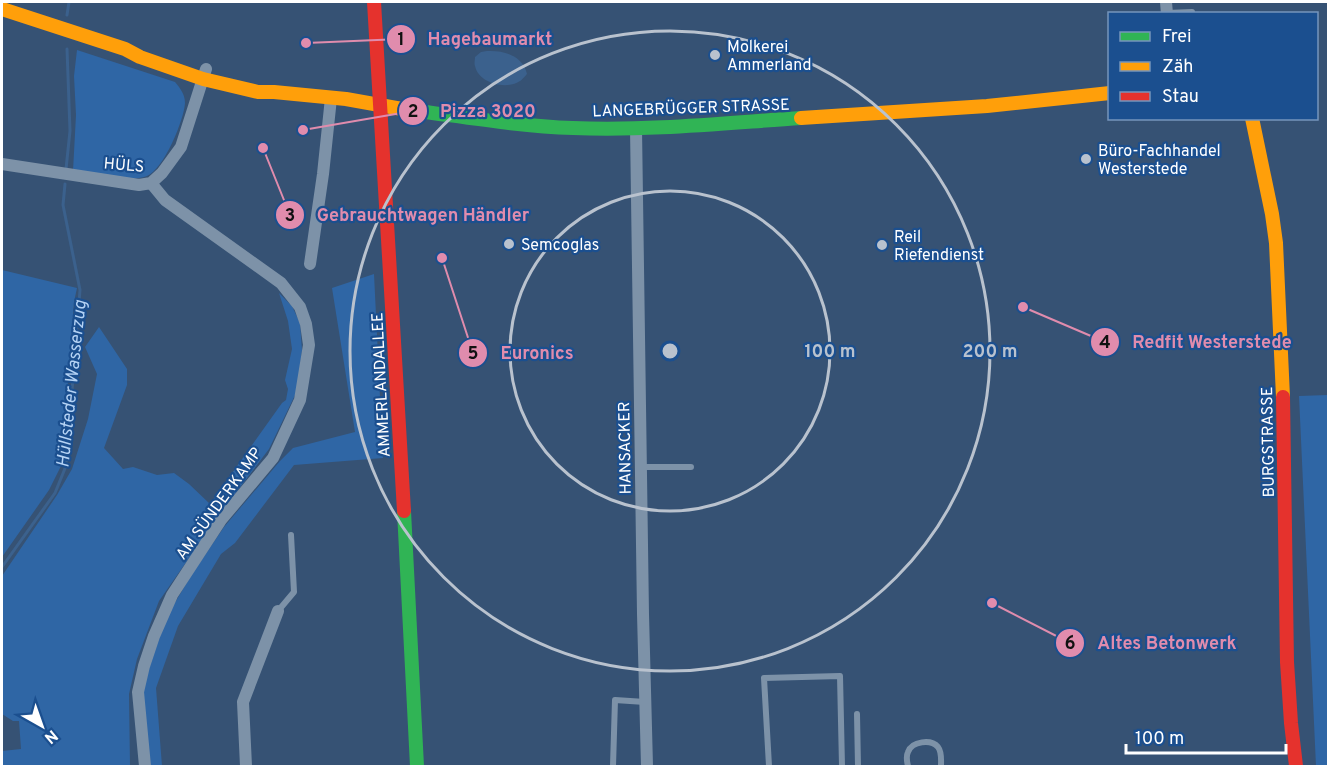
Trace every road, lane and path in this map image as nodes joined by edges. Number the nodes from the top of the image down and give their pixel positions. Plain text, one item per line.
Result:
1 (374, 2) edge
2 (2, 9) edge
3 (205, 74) junction
4 (1108, 93) edge
5 (331, 98) junction
6 (380, 106) junction
7 (1252, 120) edge
8 (636, 128) junction
9 (2, 164) edge
10 (151, 183) junction
11 (310, 264) dead end
12 (641, 467) junction
13 (691, 467) dead end
14 (291, 535) dead end
15 (278, 611) joint
16 (645, 702) junction
17 (857, 714) dead end
18 (145, 766) edge
19 (246, 766) edge
20 (417, 766) edge
21 (613, 766) edge
22 (647, 766) edge
23 (769, 766) edge
24 (842, 766) edge
25 (858, 766) edge
26 (908, 766) edge
27 (941, 766) edge
28 (1296, 766) edge

1 - 6 street, AMMERLANDALLEE
2 - 3 street, LANGEBRÜGGER STRASSE
3 - 5 street, LANGEBRÜGGER STRASSE
3 - 10 street, HÜLS
4 - 8 street, LANGEBRÜGGER STRASSE
5 - 6 street, LANGEBRÜGGER STRASSE
5 - 11 street
6 - 8 street, LANGEBRÜGGER STRASSE
6 - 20 street, AMMERLANDALLEE
7 - 28 street, BURGSTRASSE
8 - 12 street, HANSACKER
9 - 10 street, HÜLS
10 - 18 street, AM SÜNDERKAMP
12 - 13 lane
12 - 16 street, HANSACKER
14 - 15 lane
15 - 19 street
16 - 21 lane
16 - 22 street, HANSACKER
17 - 25 lane
23 - 24 lane
26 - 27 lane

